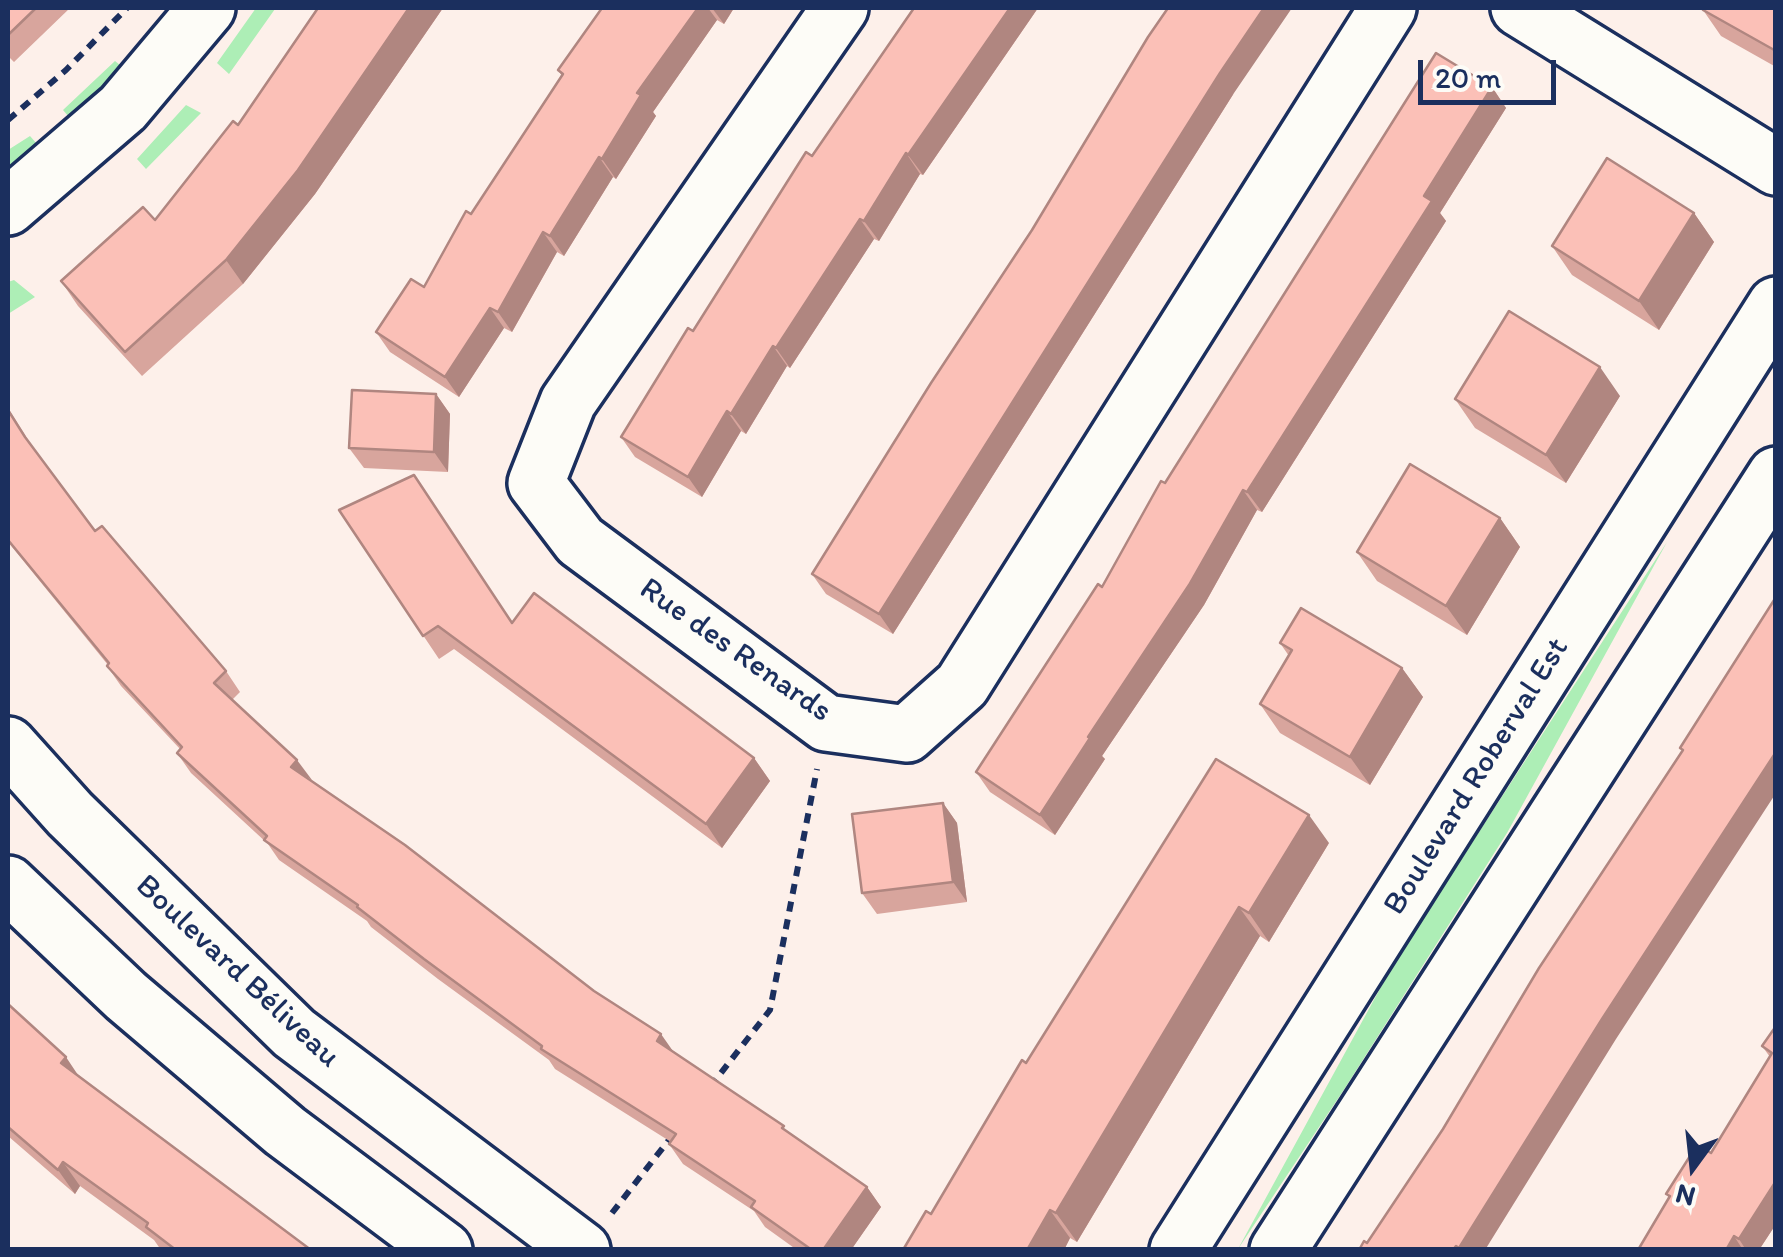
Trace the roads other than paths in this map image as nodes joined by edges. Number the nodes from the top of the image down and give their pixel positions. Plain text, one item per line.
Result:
1 (207, 8) edge
2 (840, 8) edge
3 (1388, 8) edge
4 (1518, 8) edge
5 (1776, 167) edge
6 (8, 206) edge
7 (1776, 305) edge
8 (1776, 474) edge
9 (8, 745) edge
10 (8, 884) edge
11 (594, 1234) edge
12 (444, 1250) edge
13 (1178, 1250) edge
14 (1278, 1250) edge

1 - 6 street
2 - 3 street, Rue des Renards
4 - 5 street
7 - 13 street, Boulevard Roberval Est
8 - 14 street
9 - 11 street, Boulevard Béliveau
10 - 12 street

